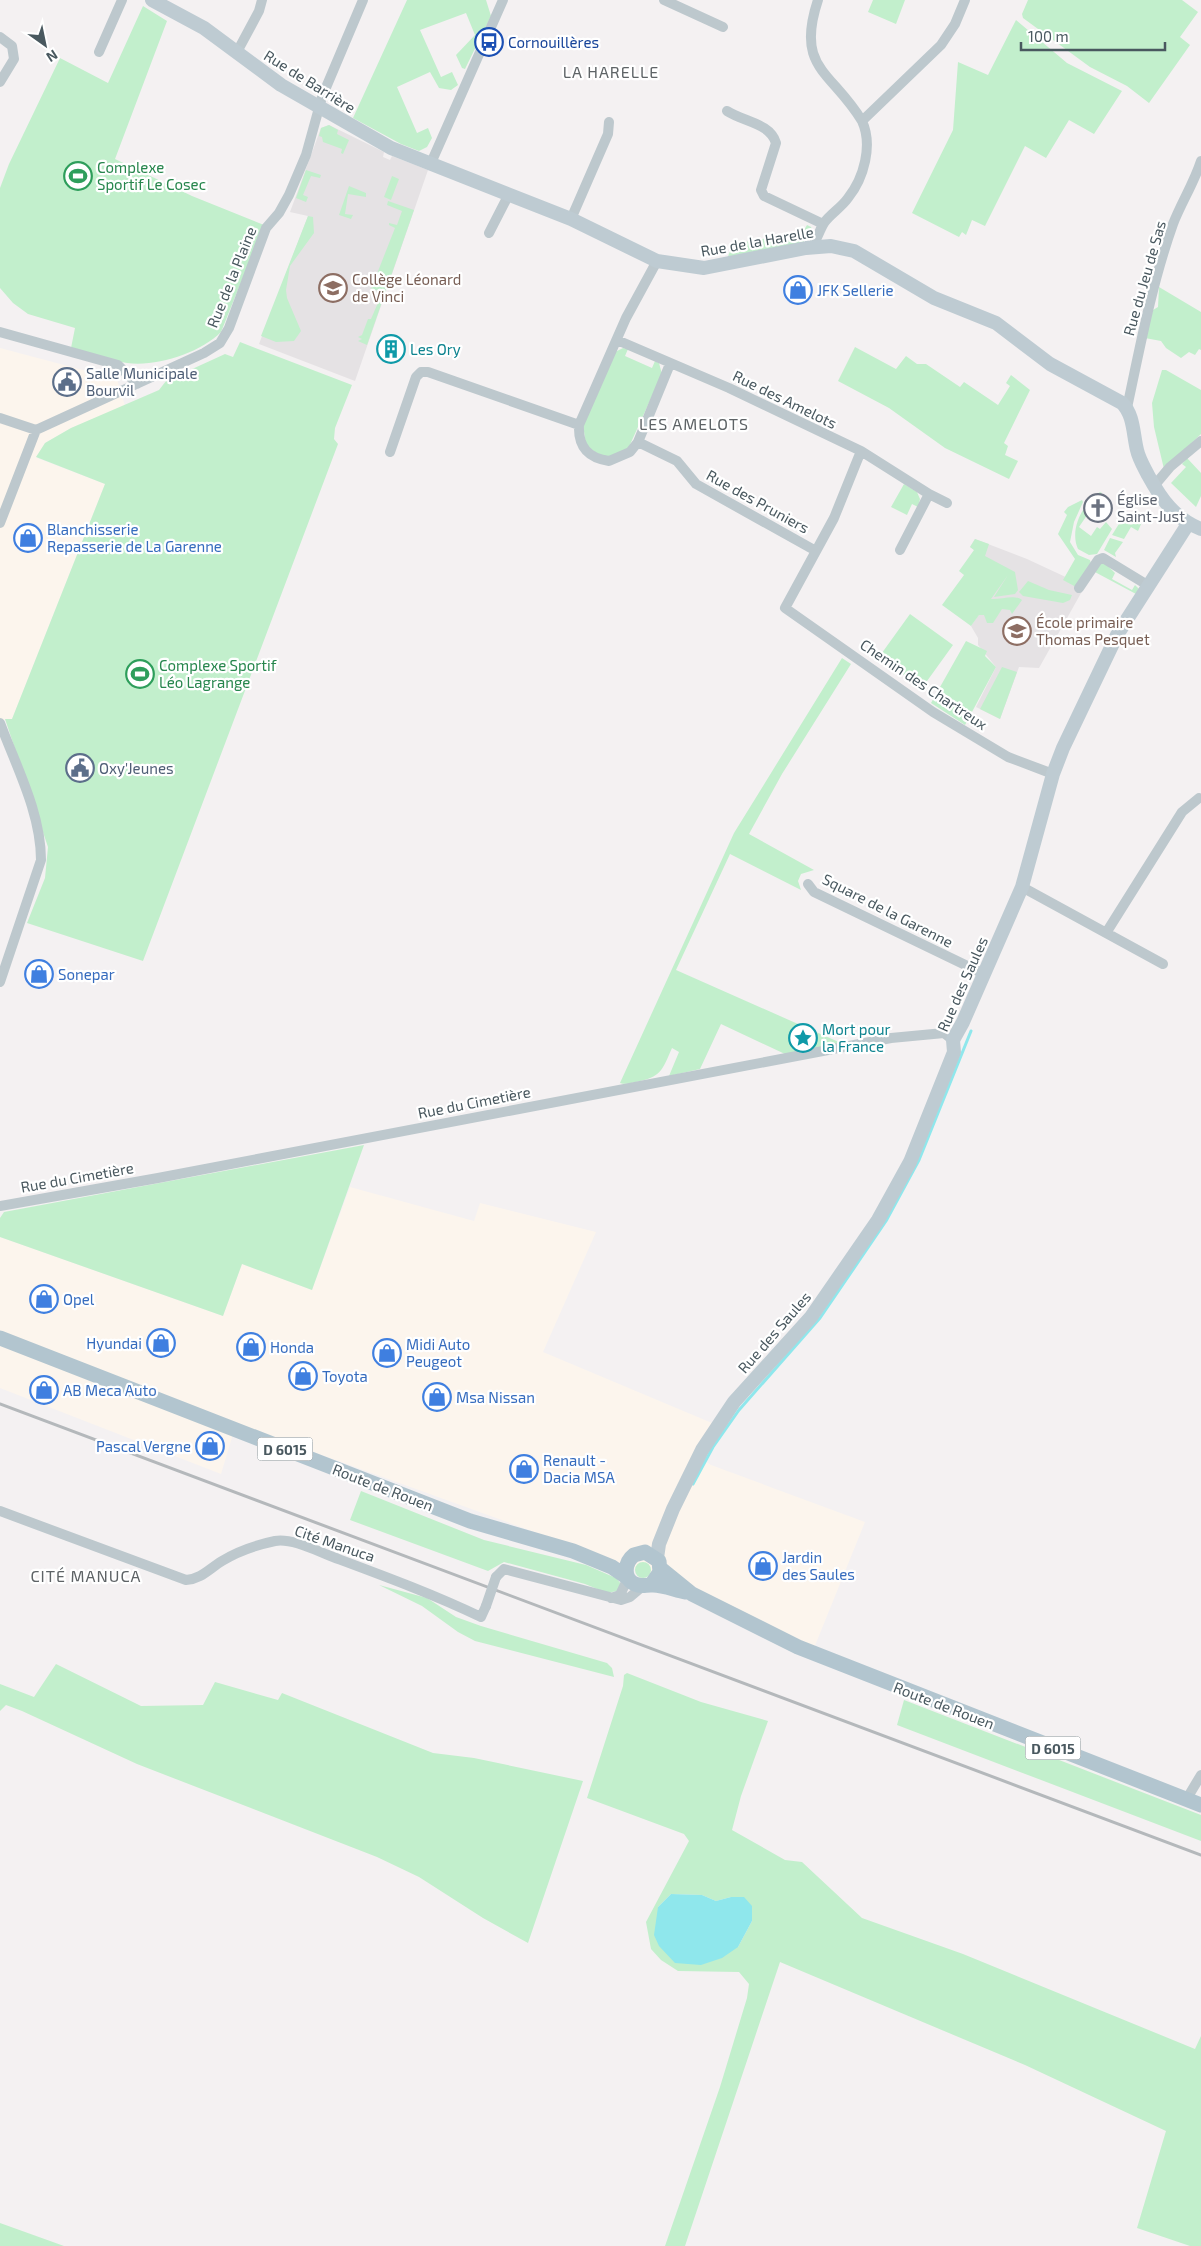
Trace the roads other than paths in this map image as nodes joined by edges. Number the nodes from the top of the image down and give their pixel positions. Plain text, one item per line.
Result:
1 (122, 0) edge
2 (152, 0) edge
3 (262, 0) edge
4 (363, 0) edge
5 (504, 0) edge
6 (664, 0) edge
7 (818, 0) edge
8 (965, 0) edge
9 (723, 27) dead end
10 (0, 37) edge
11 (99, 52) dead end
12 (237, 52) junction
13 (0, 82) edge
14 (320, 107) junction
15 (727, 111) dead end
16 (862, 121) junction
17 (609, 122) dead end
18 (1201, 161) edge
19 (431, 162) junction
20 (509, 194) junction
21 (571, 219) junction
22 (822, 227) junction
23 (489, 233) dead end
24 (811, 248) junction
25 (837, 248) junction
26 (657, 261) junction
27 (0, 332) edge
28 (617, 340) junction
29 (670, 364) junction
30 (137, 384) junction
31 (1127, 408) junction
32 (0, 418) edge
33 (579, 425) junction
34 (36, 430) junction
35 (1201, 441) edge
36 (638, 442) junction
37 (861, 451) junction
38 (390, 452) dead end
39 (1154, 486) junction
40 (928, 494) junction
41 (947, 503) dead end
42 (0, 523) edge
43 (1194, 527) edge
44 (900, 550) dead end
45 (816, 551) junction
46 (1149, 586) junction
47 (1079, 588) dead end
48 (0, 723) edge
49 (1053, 774) junction
50 (1199, 798) dead end
51 (808, 884) dead end
52 (1022, 887) junction
53 (1106, 933) junction
54 (1164, 964) dead end
55 (984, 974) junction
56 (0, 982) edge
57 (953, 1040) junction
58 (0, 1206) edge
59 (0, 1338) edge
60 (673, 1509) junction
61 (0, 1511) edge
62 (573, 1551) junction
63 (636, 1554) junction
64 (659, 1563) junction
65 (628, 1578) junction
66 (647, 1585) junction
67 (692, 1594) junction
68 (610, 1598) junction
69 (1201, 1775) edge
70 (1186, 1800) junction
71 (1201, 1806) edge

1 - 11 street
2 - 12 street, Rue de Barrière
3 - 12 street
4 - 14 street, Rue de la Plaine
5 - 19 street
6 - 9 street
7 - 16 street
8 - 16 street
10 - 13 street
12 - 14 street, Rue de Barrière
14 - 19 street, Rue de Barrière
14 - 30 street, Rue de la Plaine
15 - 22 street
16 - 22 street
17 - 21 street
18 - 31 street, Rue du Jeu de Sas
19 - 20 street, Rue de la Harelle
20 - 21 street, Rue de la Harelle
20 - 23 street
21 - 26 street, Rue de la Harelle
22 - 24 street
22 - 25 street
24 - 25 street, Rue de la Harelle
24 - 26 street, Rue de la Harelle
25 - 31 street, Rue de la Harelle
26 - 28 street
27 - 30 street
28 - 29 street, Rue des Amelots
28 - 33 street
29 - 36 street
29 - 37 street, Rue des Amelots
30 - 34 street, Rue de la Plaine
31 - 39 street
32 - 34 street
33 - 36 street
33 - 38 street
34 - 42 street
35 - 39 street
36 - 45 street, Rue des Pruniers
37 - 40 street, Rue des Amelots
37 - 45 street
39 - 43 street
40 - 41 street, Rue des Amelots
40 - 44 street
43 - 46 street, Rue des Saules
45 - 49 street, Chemin des Chartreux
46 - 47 street
46 - 49 street, Rue des Saules
48 - 56 street
49 - 52 street, Rue des Saules
50 - 53 street
51 - 55 street, Square de la Garenne
52 - 53 street
52 - 55 street, Rue des Saules
53 - 54 street
55 - 57 street, Rue des Saules
57 - 58 street, Rue du Cimetière
57 - 60 street, Rue des Saules
59 - 62 main road, Route de Rouen / D 6015
60 - 63 street, Rue des Saules
60 - 64 street, Rue des Saules
61 - 68 street, Cité Manuca, bridge
62 - 63 main road, Route de Rouen / D 6015
62 - 65 main road, Route de Rouen / D 6015
63 - 64 main road
63 - 65 main road
64 - 66 main road
64 - 67 main road, Route de Rouen / D 6015
65 - 66 main road
65 - 68 street
66 - 67 main road, Route de Rouen / D 6015
66 - 68 street
67 - 70 main road, Route de Rouen / D 6015
69 - 70 street
70 - 71 main road, Route de Rouen / D 6015

